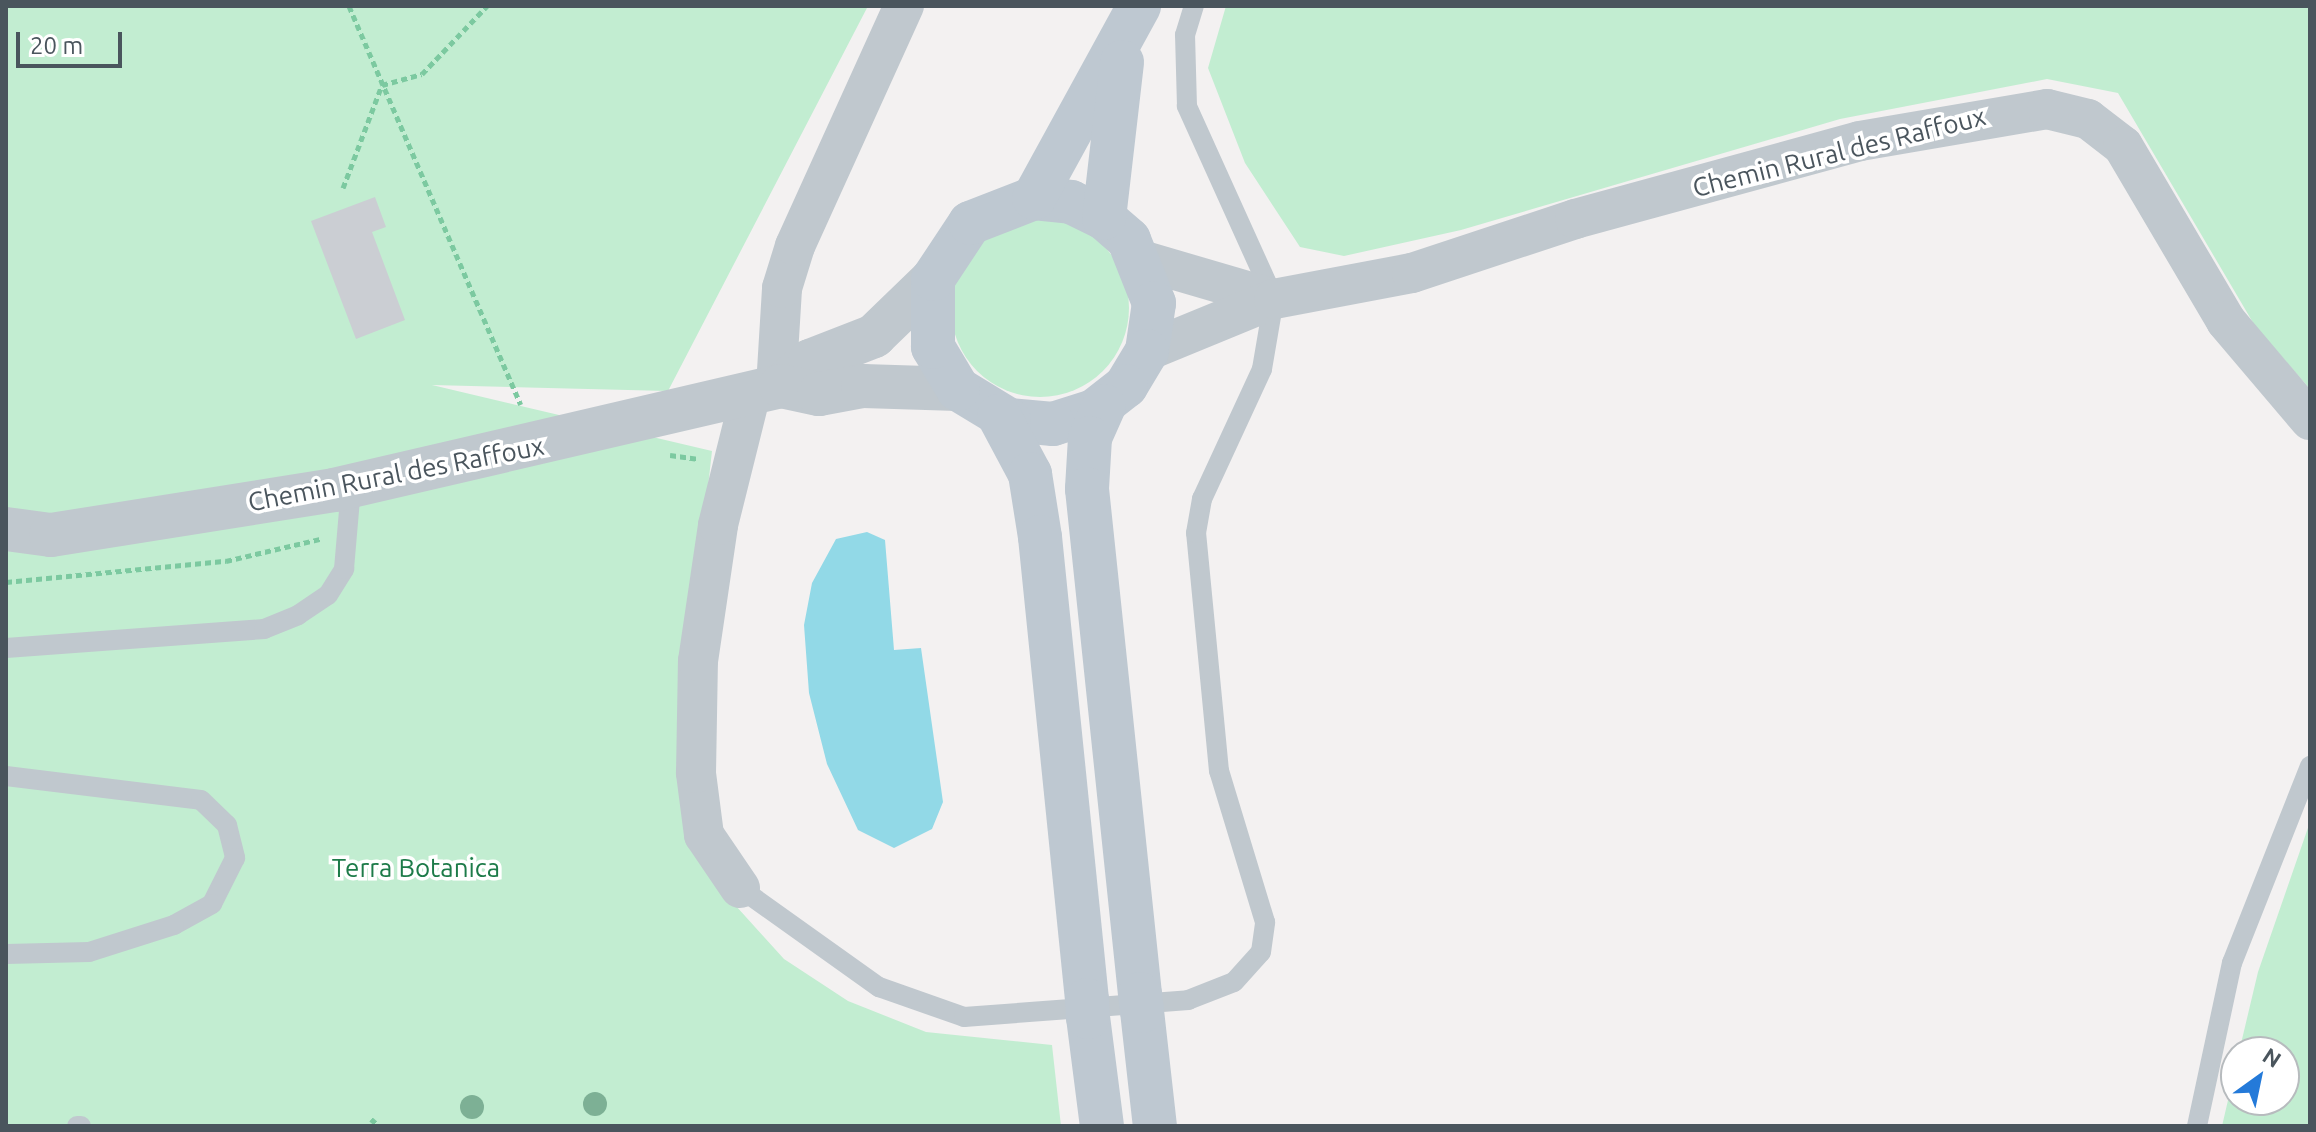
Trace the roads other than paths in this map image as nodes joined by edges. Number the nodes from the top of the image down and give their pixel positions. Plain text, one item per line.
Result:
1 (904, 6) edge
2 (1194, 6) edge
3 (1131, 25) edge
4 (1034, 198) junction
5 (1104, 218) junction
6 (1141, 260) junction
7 (933, 279) junction
8 (1274, 299) junction
9 (1147, 351) junction
10 (770, 389) junction
11 (958, 389) junction
12 (1104, 406) junction
13 (999, 416) junction
14 (2310, 420) edge
15 (351, 505) junction
16 (6, 529) edge
17 (6, 648) edge
18 (2310, 766) edge
19 (6, 776) edge
20 (740, 888) joint
21 (6, 954) edge
22 (1102, 1126) edge
23 (1155, 1126) edge
24 (2197, 1126) edge

1 - 10 street
2 - 8 lane
3 - 4 main road
3 - 5 main road
4 - 5 main road
4 - 7 main road
5 - 6 main road
6 - 8 street, Chemin Rural des Raffoux
6 - 9 main road
7 - 10 street, Chemin Rural des Raffoux
7 - 11 main road
8 - 9 street, Chemin Rural des Raffoux
8 - 14 street, Chemin Rural des Raffoux
8 - 20 lane
9 - 12 main road
10 - 11 street, Chemin Rural des Raffoux
10 - 15 street, Chemin Rural des Raffoux
10 - 20 street
11 - 13 main road
12 - 13 main road
12 - 23 main road
13 - 22 main road
15 - 16 street, Chemin Rural des Raffoux
15 - 17 lane
18 - 24 lane
19 - 21 lane

